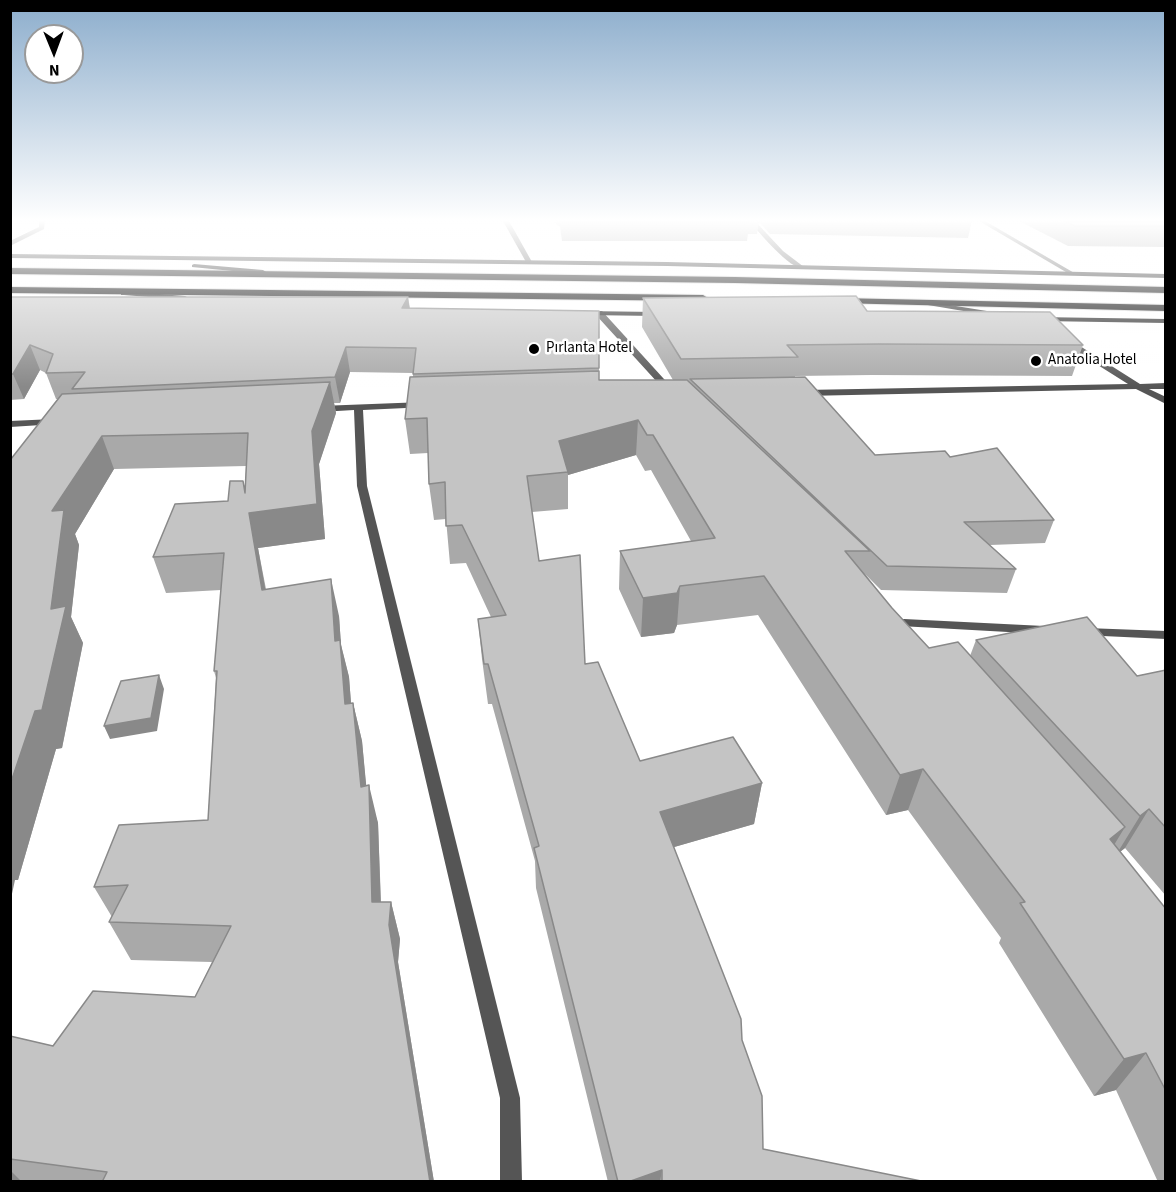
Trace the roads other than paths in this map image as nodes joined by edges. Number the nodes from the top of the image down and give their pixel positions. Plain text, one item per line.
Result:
1 (463, 277) edge
2 (10, 290) edge
3 (93, 290) junction
4 (1166, 290) edge
5 (711, 298) edge
6 (831, 301) edge
7 (219, 302) edge
8 (927, 303) junction
9 (1166, 308) edge
10 (575, 313) edge
11 (599, 313) junction
12 (671, 314) edge
13 (958, 318) edge
14 (1032, 319) joint
15 (1166, 321) edge
16 (1051, 331) edge
17 (1060, 337) edge
18 (1135, 385) junction
19 (1166, 386) edge
20 (793, 393) edge
21 (674, 399) edge
22 (1166, 401) edge
23 (440, 404) edge
24 (358, 407) junction
25 (310, 410) edge
26 (71, 421) edge
27 (11, 425) edge
28 (1166, 635) edge
29 (920, 641) edge
30 (511, 1182) edge

1 - 4 highway
2 - 3 highway
3 - 5 highway
3 - 7 main road
6 - 8 highway
8 - 9 highway
8 - 13 main road
10 - 11 main road
11 - 12 main road
11 - 21 street
14 - 15 main road
14 - 16 street
17 - 18 street
18 - 19 street
18 - 20 street
18 - 22 street
23 - 24 street
24 - 25 street
24 - 30 street
26 - 27 street
28 - 29 street

